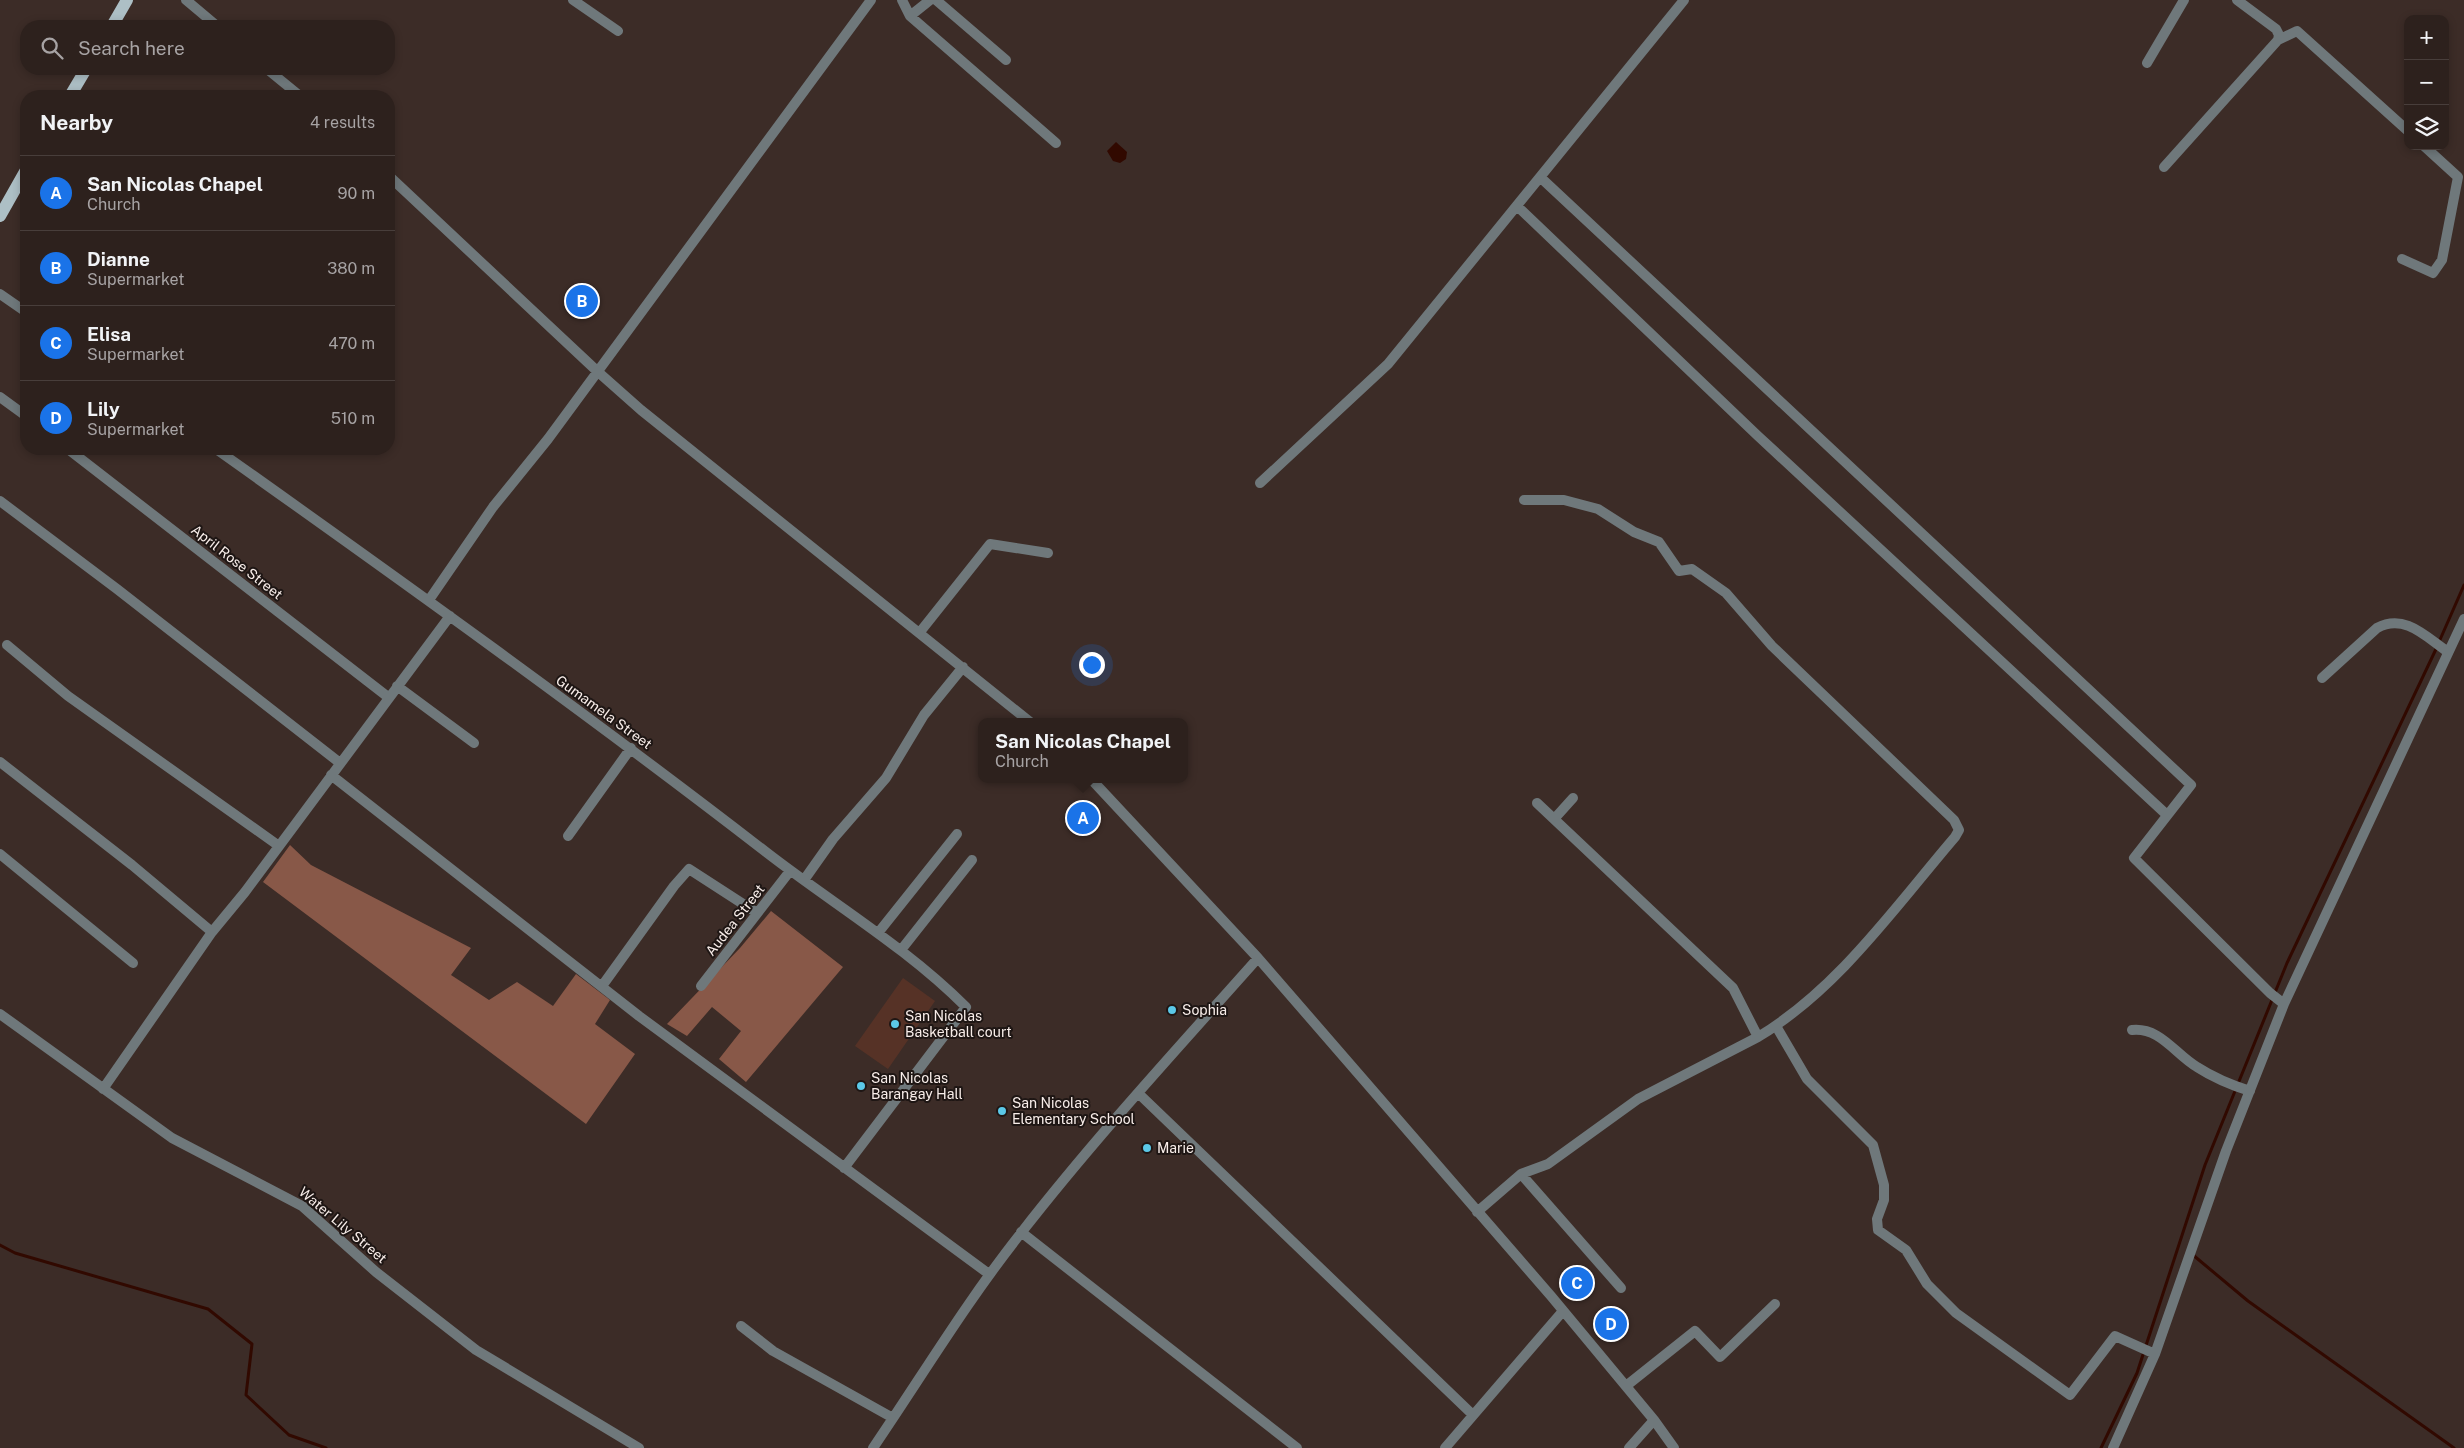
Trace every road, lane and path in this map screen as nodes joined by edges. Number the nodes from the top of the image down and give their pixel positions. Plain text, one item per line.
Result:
1 (127, 0) edge
2 (186, 0) edge
3 (573, 0) edge
4 (871, 0) edge
5 (902, 0) edge
6 (930, 0) edge
7 (936, 0) edge
8 (1684, 0) edge
9 (2184, 0) edge
10 (2237, 0) edge
11 (910, 16) junction
12 (115, 20) edge
13 (210, 20) edge
14 (618, 31) dead end
15 (2278, 40) junction
16 (1006, 60) dead end
17 (2147, 63) dead end
18 (82, 75) edge
19 (275, 75) edge
20 (74, 90) edge
21 (293, 90) edge
22 (2404, 127) edge
23 (1056, 143) dead end
24 (2428, 150) edge
25 (2164, 167) dead end
26 (1540, 177) junction
27 (20, 181) edge
28 (395, 182) edge
29 (1517, 206) junction
30 (0, 216) edge
31 (2402, 259) dead end
32 (0, 294) edge
33 (20, 308) edge
34 (597, 371) junction
35 (0, 397) edge
36 (20, 412) edge
37 (76, 455) edge
38 (224, 455) edge
39 (1260, 483) dead end
40 (1524, 500) dead end
41 (0, 501) edge
42 (1048, 553) dead end
43 (429, 600) junction
44 (450, 616) junction
45 (2464, 619) edge
46 (920, 632) junction
47 (7, 645) dead end
48 (2448, 652) junction
49 (963, 667) junction
50 (2322, 678) dead end
51 (396, 686) junction
52 (388, 697) junction
53 (1025, 718) edge
54 (474, 743) dead end
55 (631, 748) junction
56 (0, 762) edge
57 (340, 763) junction
58 (331, 775) junction
59 (1095, 783) edge
60 (1573, 798) dead end
61 (1537, 803) dead end
62 (2167, 815) junction
63 (1555, 818) junction
64 (957, 834) dead end
65 (568, 836) dead end
66 (279, 846) junction
67 (0, 854) edge
68 (972, 860) dead end
69 (790, 871) junction
70 (804, 880) junction
71 (757, 913) junction
72 (212, 932) junction
73 (878, 933) junction
74 (901, 950) junction
75 (1258, 958) junction
76 (133, 963) dead end
77 (602, 986) junction
78 (701, 986) dead end
79 (2284, 1004) junction
80 (0, 1014) edge
81 (1776, 1026) junction
82 (2132, 1030) dead end
83 (1758, 1037) junction
84 (103, 1089) junction
85 (2250, 1091) junction
86 (1138, 1093) junction
87 (844, 1168) junction
88 (1522, 1174) junction
89 (1477, 1212) junction
90 (1022, 1232) junction
91 (989, 1274) junction
92 (1621, 1288) dead end
93 (1775, 1304) dead end
94 (1563, 1311) junction
95 (741, 1326) dead end
96 (2156, 1354) junction
97 (1626, 1386) junction
98 (1473, 1415) junction
99 (893, 1418) junction
100 (1654, 1420) junction
101 (639, 1448) edge
102 (873, 1448) edge
103 (1297, 1448) edge
104 (1444, 1448) edge
105 (1629, 1448) edge
106 (1674, 1448) edge
107 (2113, 1448) edge

1 - 12 main road
2 - 13 street
3 - 14 street
4 - 34 street
5 - 11 street
6 - 11 street
7 - 16 street
8 - 26 street
9 - 17 street
10 - 15 street
11 - 23 street
15 - 22 street
15 - 25 street
18 - 20 main road
19 - 21 street
24 - 31 street
26 - 29 street
26 - 62 street
27 - 30 main road
28 - 34 street
29 - 39 street
29 - 62 street
32 - 33 street
34 - 43 street
34 - 46 street
35 - 36 street
37 - 52 street, April Rose Street
38 - 43 street, Gumamela Street
40 - 81 street
41 - 57 street
42 - 46 street
43 - 44 street, Gumamela Street
44 - 51 street
44 - 55 street, Gumamela Street
45 - 48 street
46 - 49 street
47 - 66 street
48 - 50 street
48 - 79 street
49 - 53 street
49 - 70 street
51 - 52 street
51 - 54 street
52 - 57 street
55 - 65 street
55 - 69 street, Gumamela Street
56 - 72 street
57 - 58 street
58 - 66 street
58 - 77 street
59 - 75 street
60 - 63 street
61 - 63 street
62 - 79 street
63 - 83 street
64 - 73 street
66 - 72 street
67 - 76 street
68 - 74 street
69 - 70 street, Gumamela Street
69 - 71 street, Audea Street
70 - 73 street, Gumamela Street
71 - 77 street
71 - 78 street, Audea Street
72 - 84 street
73 - 74 street, Gumamela Street
74 - 87 street, Gumamela Street
75 - 86 street
75 - 89 street
77 - 87 street
79 - 85 street
80 - 84 street, Water Lily Street
81 - 83 street
81 - 96 street
82 - 85 street
83 - 88 street
84 - 101 street, Water Lily Street
85 - 96 street
86 - 90 street
86 - 98 street
87 - 91 street
88 - 89 street
88 - 92 street
89 - 94 street
90 - 91 street
90 - 103 street
91 - 99 street
93 - 97 street
94 - 97 street
94 - 98 street
95 - 99 street
96 - 107 street
97 - 100 street
98 - 104 street
99 - 102 street
100 - 105 street
100 - 106 street

